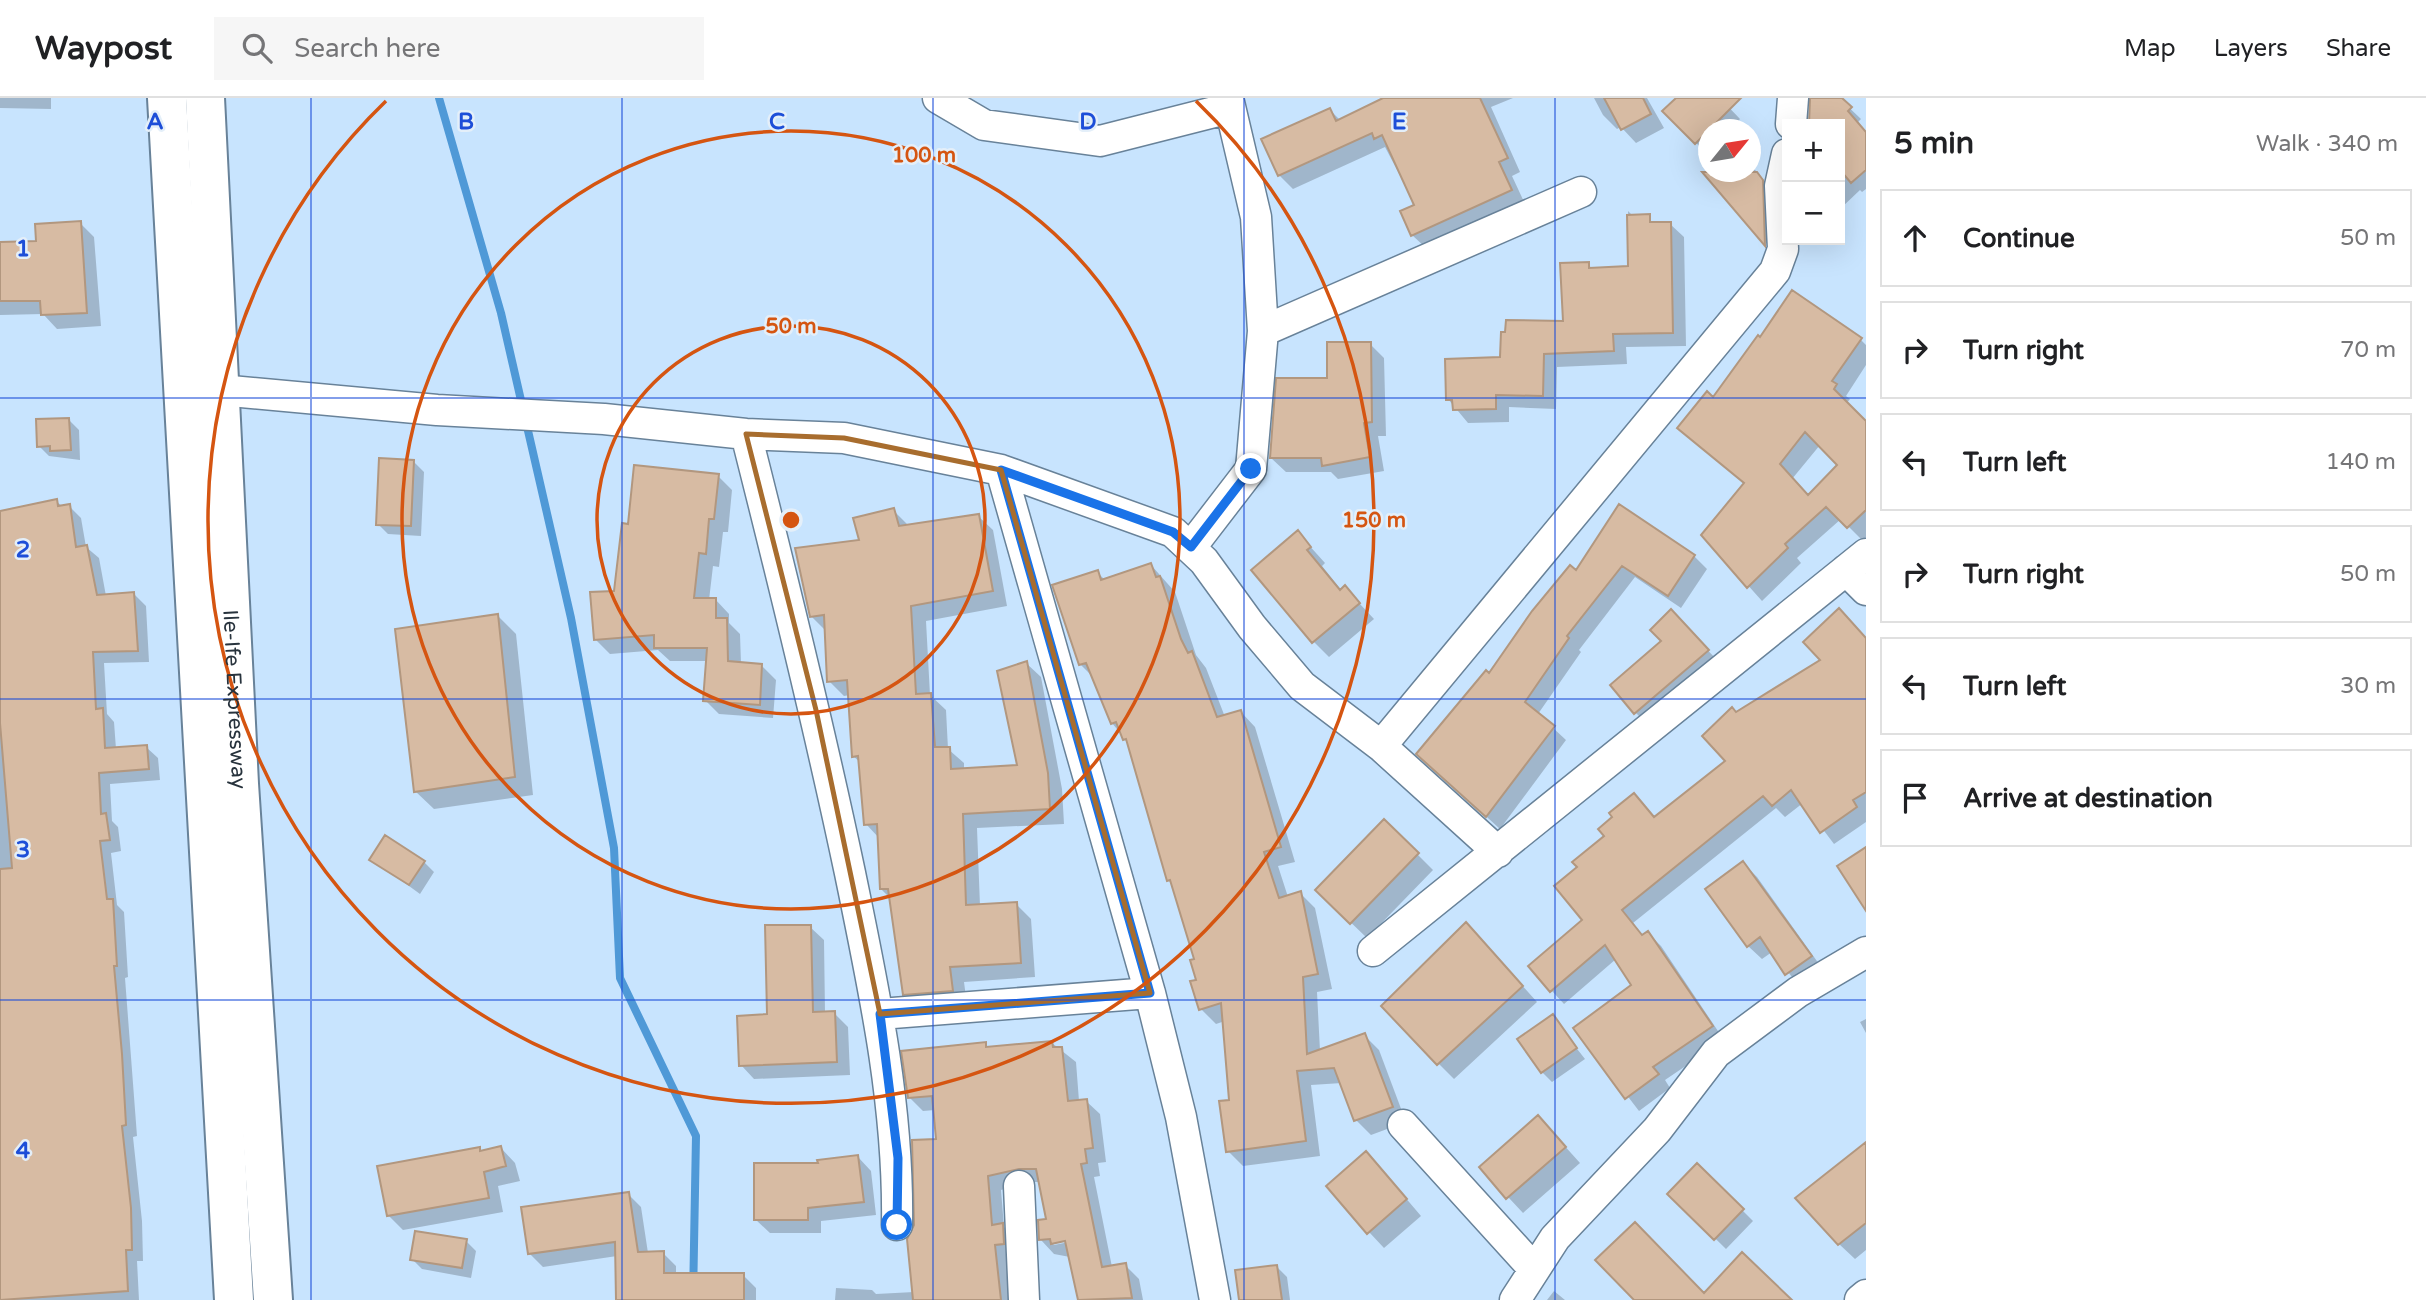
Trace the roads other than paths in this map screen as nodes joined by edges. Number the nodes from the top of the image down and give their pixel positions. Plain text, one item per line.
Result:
1 (167, 98) edge
2 (205, 98) edge
3 (938, 98) edge
4 (1793, 98) edge
5 (1229, 103) edge
6 (1791, 119) edge
7 (1782, 177) edge
8 (1581, 192) dead end
9 (1263, 331) junction
10 (220, 390) junction
11 (746, 433) junction
12 (1001, 470) junction
13 (1191, 547) junction
14 (1859, 571) edge
15 (1381, 746) junction
16 (1498, 852) junction
17 (1373, 951) dead end
18 (1866, 952) edge
19 (1150, 993) junction
20 (880, 1014) junction
21 (1403, 1125) dead end
22 (1018, 1186) dead end
23 (897, 1225) dead end
24 (1533, 1268) junction
25 (1866, 1295) edge
26 (234, 1300) edge
27 (273, 1300) edge
28 (1024, 1300) edge
29 (1215, 1300) edge
30 (1515, 1300) edge
31 (1860, 1300) edge

1 - 26 highway, Ile-Ife Expressway
2 - 10 highway, Ile-Ife Expressway
3 - 5 street
4 - 6 street
5 - 9 street
7 - 15 street
8 - 9 street
9 - 13 street
10 - 11 street
10 - 27 highway, Ile-Ife Expressway
11 - 12 street
11 - 20 street
12 - 13 street
12 - 19 street
13 - 15 street
14 - 16 street
15 - 16 street
16 - 17 street
18 - 24 street
19 - 20 street
19 - 29 street
20 - 23 street
21 - 24 street
22 - 28 street
24 - 30 street
25 - 31 street

